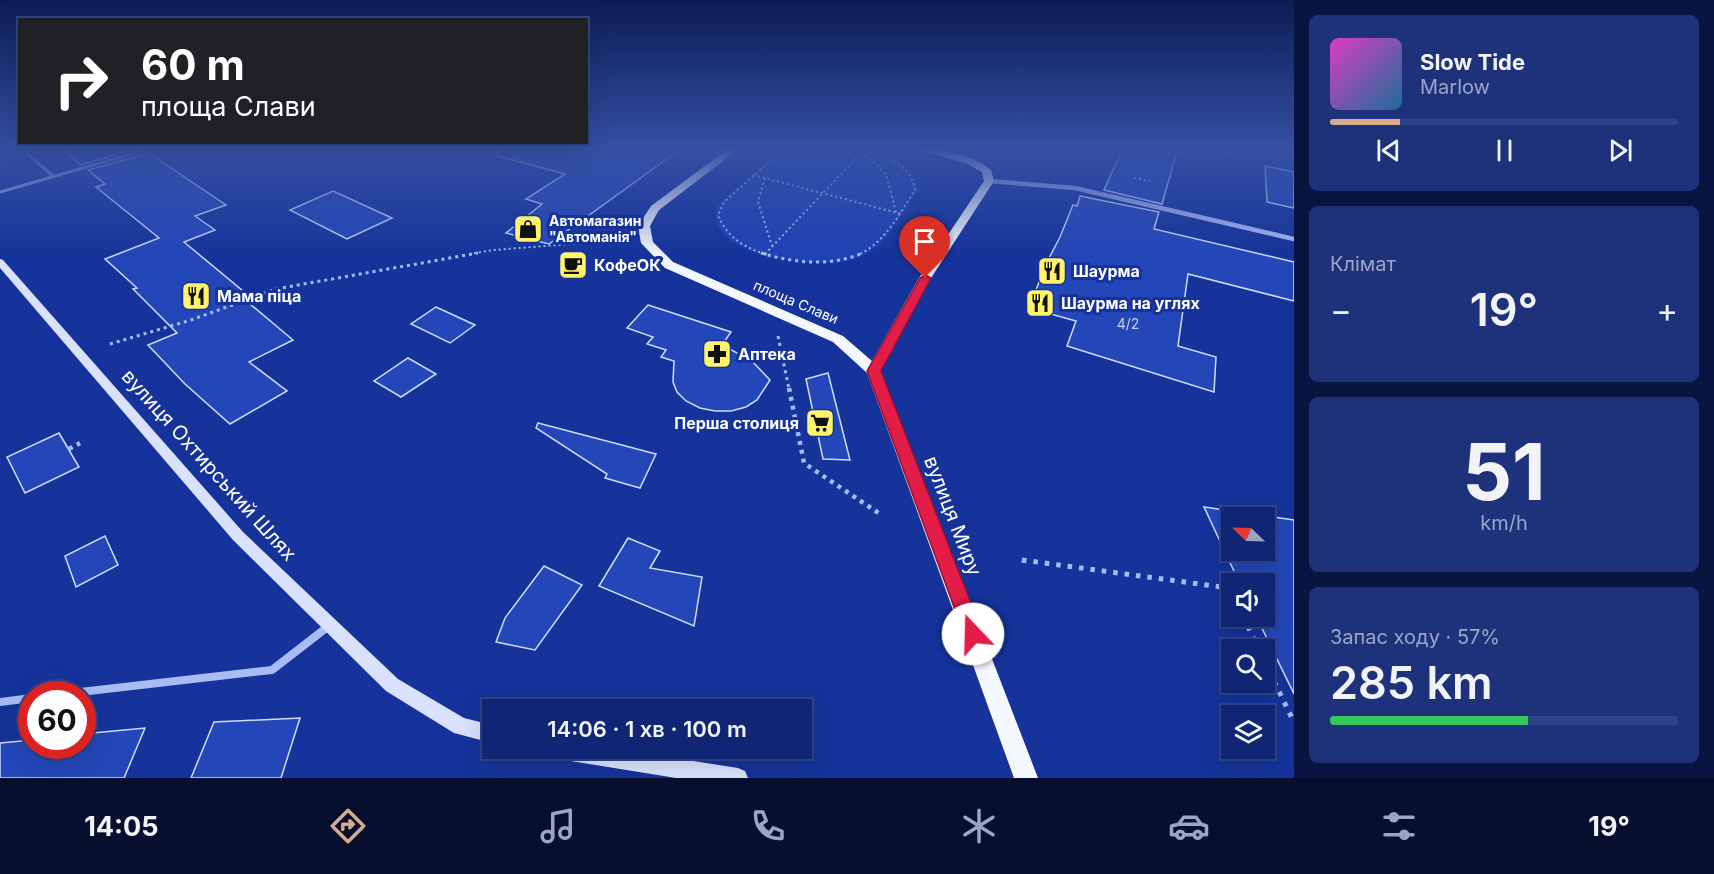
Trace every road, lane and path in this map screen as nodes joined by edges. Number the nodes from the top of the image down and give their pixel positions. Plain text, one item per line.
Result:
1 (25, 184) edge
2 (687, 184) edge
3 (743, 184) edge
4 (763, 184) edge
5 (789, 184) edge
6 (831, 184) edge
7 (889, 184) edge
8 (915, 184) edge
9 (987, 184) edge
10 (1030, 184) edge
11 (0, 192) edge
12 (823, 193) junction
13 (899, 213) junction
14 (1294, 239) edge
15 (583, 243) dead end
16 (772, 247) junction
17 (764, 255) junction
18 (0, 262) edge
19 (777, 334) dead end
20 (110, 344) dead end
21 (874, 371) junction
22 (80, 443) dead end
23 (69, 449) dead end
24 (880, 514) dead end
25 (1022, 560) dead end
26 (1221, 587) edge
27 (330, 625) junction
28 (1275, 683) edge
29 (96, 690) edge
30 (18, 700) edge
31 (0, 702) edge
32 (1294, 722) edge
33 (482, 731) edge
34 (616, 759) edge
35 (738, 778) edge
36 (1026, 778) edge

1 - 11 lane
2 - 21 main road, площа Слави
3 - 17 path
4 - 16 path
5 - 12 path
6 - 12 path
7 - 13 path
8 - 13 path
9 - 21 main road
10 - 14 street
12 - 13 path
12 - 16 path
13 - 17 path
15 - 20 path
16 - 17 path
18 - 27 main road, вулиця Охтирський Шлях
19 - 24 path
21 - 36 main road, вулиця Миру
22 - 23 path
25 - 26 path
27 - 29 street
27 - 33 main road, вулиця Охтирський Шлях
28 - 32 path
30 - 31 street
34 - 35 main road

